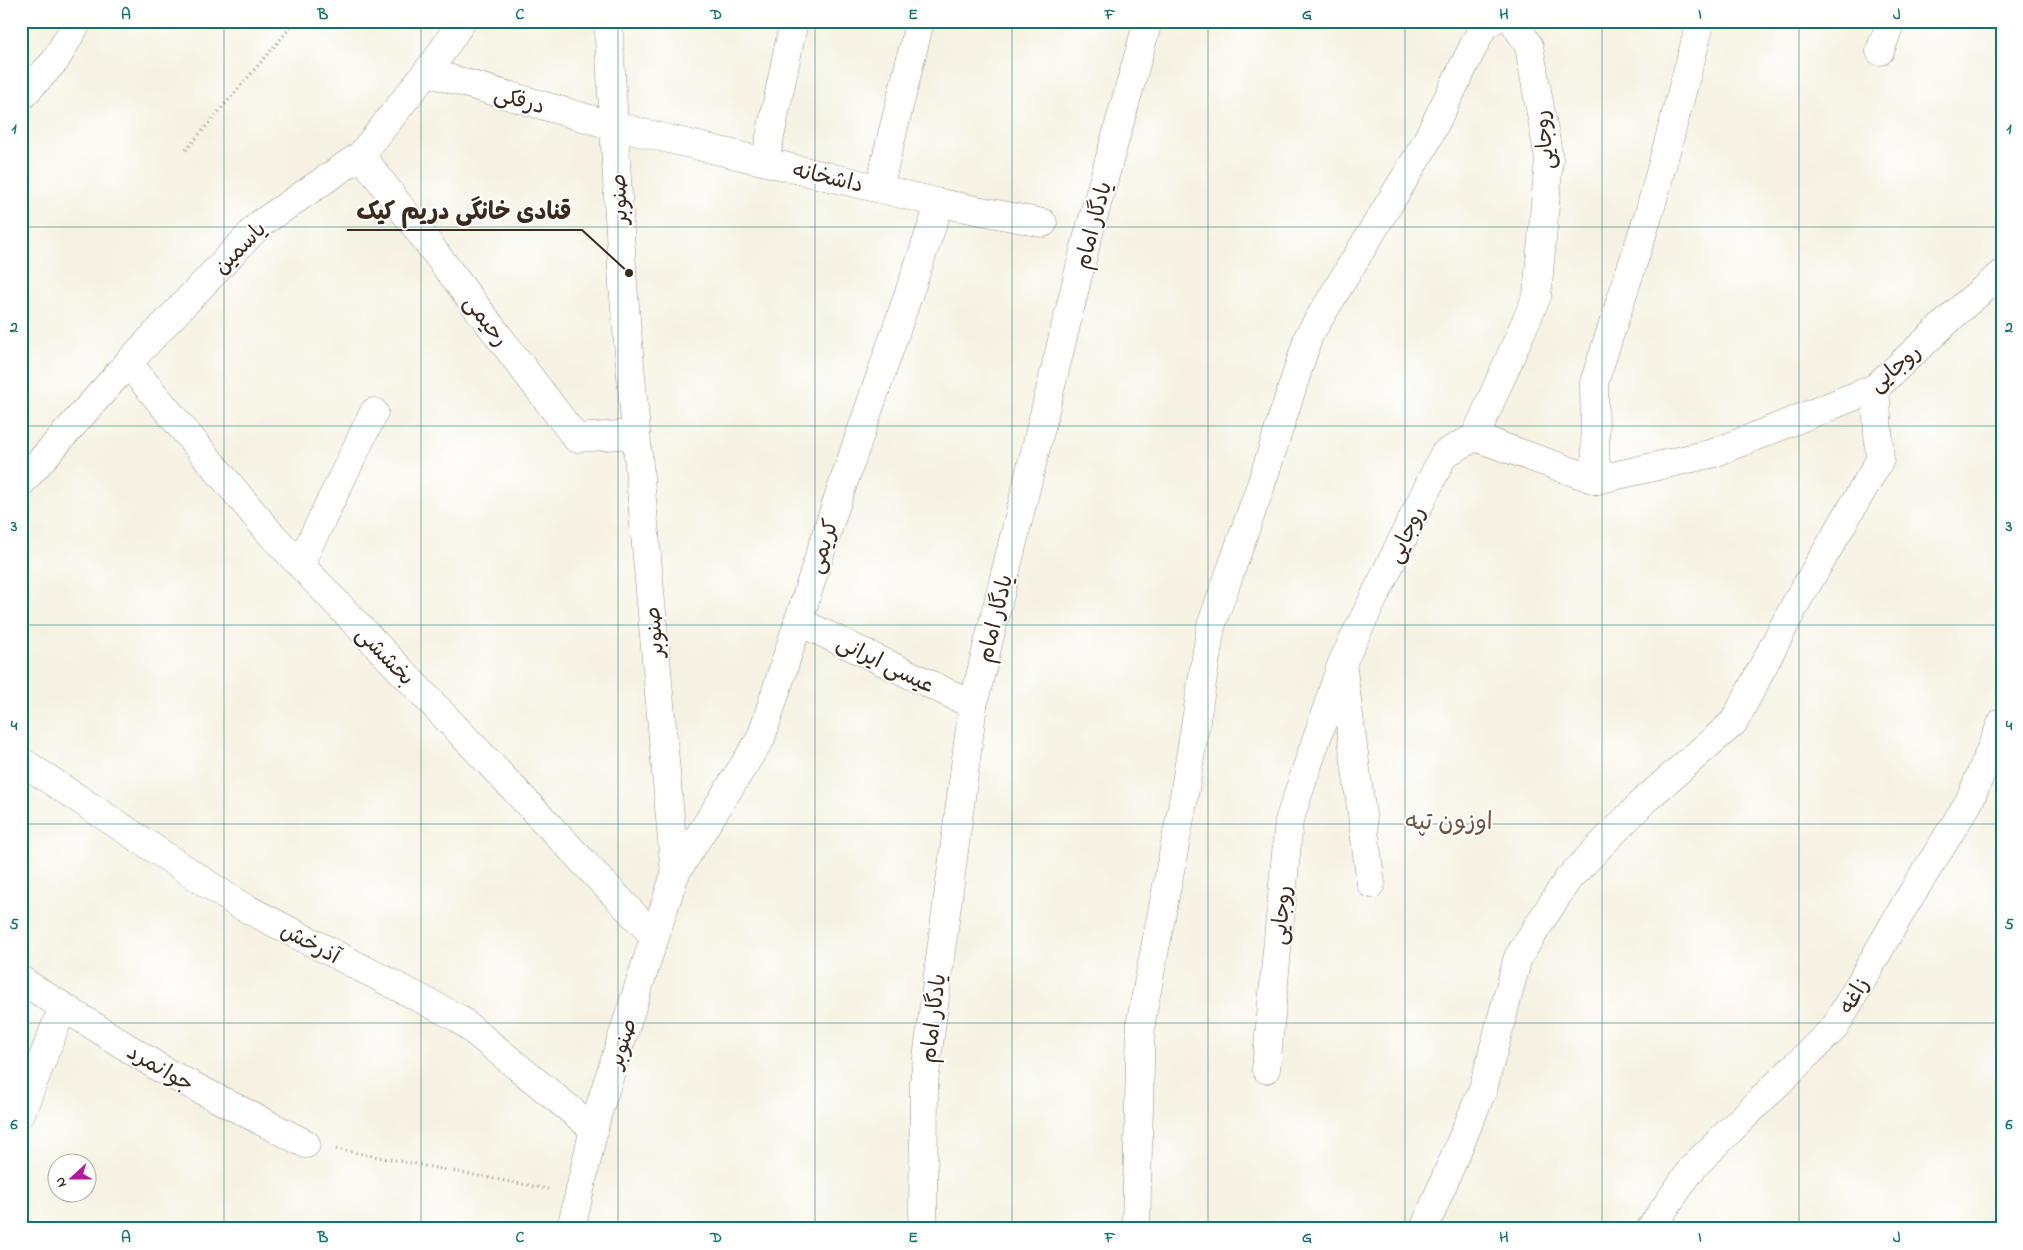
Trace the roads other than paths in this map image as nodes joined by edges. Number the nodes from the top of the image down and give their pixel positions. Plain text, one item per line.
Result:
1 (78, 21) edge
2 (462, 21) edge
3 (608, 21) edge
4 (794, 21) edge
5 (920, 21) edge
6 (1148, 21) edge
7 (1492, 21) edge
8 (1513, 21) edge
9 (1701, 21) edge
10 (1891, 21) edge
11 (1880, 51) dead end
12 (427, 72) junction
13 (21, 96) edge
14 (614, 126) junction
15 (361, 155) junction
16 (765, 161) junction
17 (879, 188) junction
18 (940, 203) junction
19 (1043, 223) dead end
20 (2002, 274) edge
21 (128, 363) junction
22 (1875, 388) junction
23 (374, 412) dead end
24 (636, 434) junction
25 (1475, 437) junction
26 (1596, 480) junction
27 (21, 483) edge
28 (300, 564) junction
29 (798, 621) junction
30 (1342, 663) junction
31 (973, 705) junction
32 (2002, 722) edge
33 (21, 761) edge
34 (675, 874) junction
35 (1371, 884) dead end
36 (655, 938) junction
37 (21, 980) edge
38 (63, 1007) junction
39 (1266, 1069) dead end
40 (21, 1113) edge
41 (594, 1128) junction
42 (306, 1144) road end
43 (571, 1229) edge
44 (924, 1229) edge
45 (1136, 1229) edge
46 (1424, 1229) edge
47 (1650, 1229) edge

1 - 13 street
2 - 12 street, یاسمین
3 - 14 street, صنوبر
4 - 16 street
5 - 17 street
6 - 31 street, یادگار امام
7 - 45 street
8 - 25 street, روجایی
9 - 26 street
10 - 11 street
12 - 14 street, درفکی
12 - 15 street, یاسمین
14 - 16 street, داشخانه
14 - 24 street, صنوبر
15 - 21 street, یاسمین
15 - 24 street, رحیمی
16 - 17 street, داشخانه
17 - 18 street, داشخانه
18 - 19 street, داشخانه
18 - 29 street, کریمی
20 - 22 street, روجایی
21 - 27 street, یاسمین
21 - 28 street, بخششی
22 - 26 street, روجایی
22 - 46 street
23 - 28 street
24 - 34 street, صنوبر
25 - 26 street
25 - 30 street, روجایی
28 - 36 street, بخششی
29 - 31 street, عیسی ایرانی
29 - 34 street, کریمی
30 - 35 street
30 - 39 street, روجایی
31 - 44 street, یادگار امام
32 - 47 street, زاغه
33 - 41 street, آذرخش
34 - 36 street, صنوبر
36 - 41 street, صنوبر
37 - 38 street, جوانمرد
38 - 40 street
38 - 42 street, جوانمرد
41 - 43 street, صنوبر

